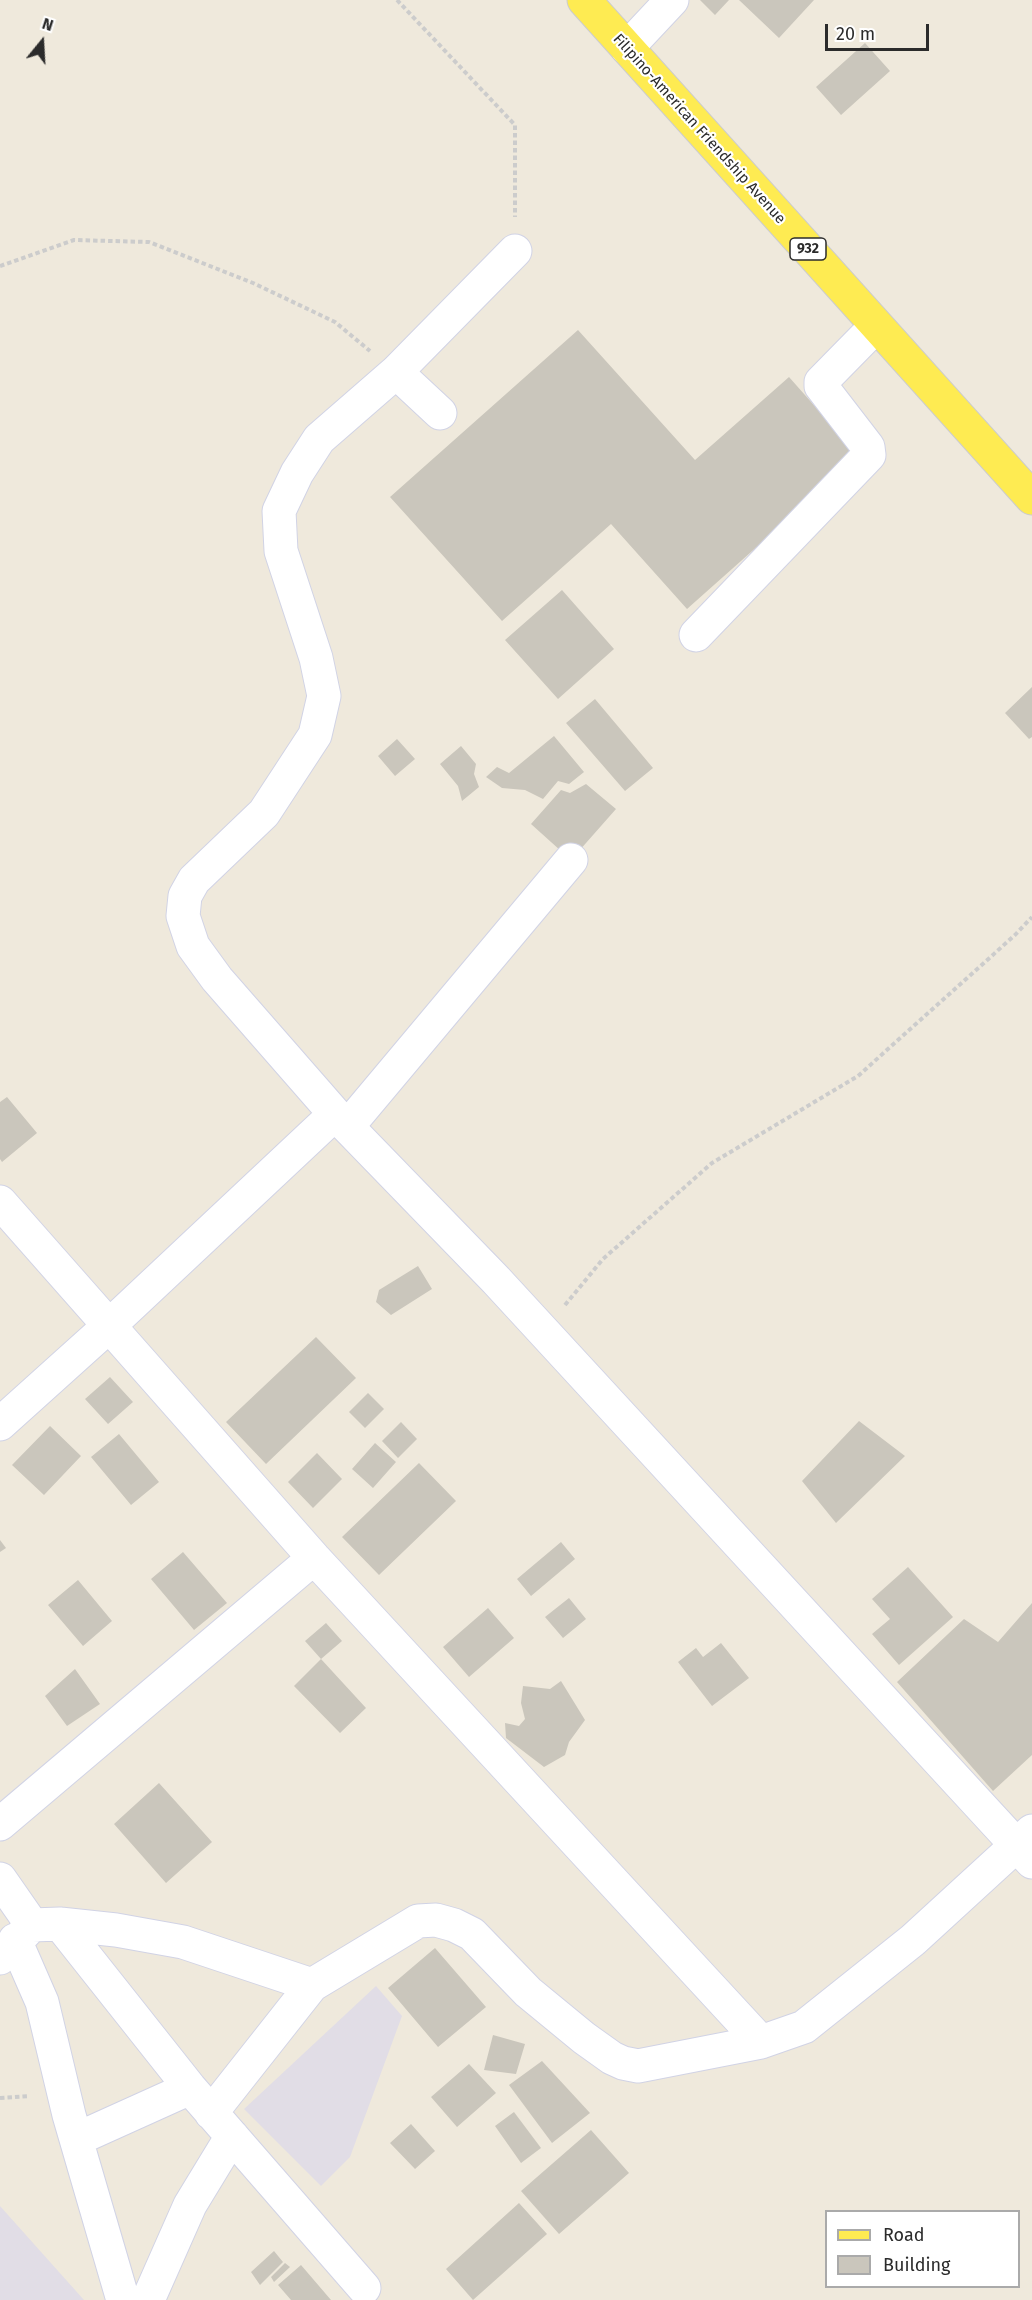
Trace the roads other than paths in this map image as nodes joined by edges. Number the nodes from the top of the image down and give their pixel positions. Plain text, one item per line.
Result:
1 (584, 0) edge
2 (672, 0) edge
3 (627, 48) junction
4 (515, 251) road end
5 (876, 326) junction
6 (396, 372) junction
7 (440, 413) dead end
8 (1032, 498) edge
9 (696, 635) dead end
10 (571, 860) dead end
11 (341, 1120) junction
12 (0, 1202) edge
13 (110, 1326) junction
14 (0, 1424) edge
15 (314, 1558) junction
16 (0, 1824) edge
17 (1027, 1846) edge
18 (0, 1879) edge
19 (27, 1937) edge
20 (312, 1985) junction
21 (760, 2042) junction
22 (190, 2088) junction
23 (221, 2125) junction
24 (77, 2139) junction
25 (364, 2288) dead end
26 (123, 2300) edge
27 (148, 2300) edge

1 - 3 main road, Filipino-American Friendship Avenue / 932
2 - 3 street
3 - 5 main road, Filipino-American Friendship Avenue / 932
4 - 6 street
5 - 8 main road, Filipino-American Friendship Avenue / 932
5 - 9 street
6 - 7 street
6 - 11 street
10 - 11 street
11 - 13 street
11 - 17 street
12 - 13 street
13 - 14 street
13 - 15 street
15 - 16 street
15 - 21 street
17 - 21 street
18 - 19 street
19 - 20 street
19 - 22 street
19 - 24 street
20 - 21 street
20 - 23 street
22 - 23 street
22 - 24 street
23 - 25 street
23 - 27 street
24 - 26 street

